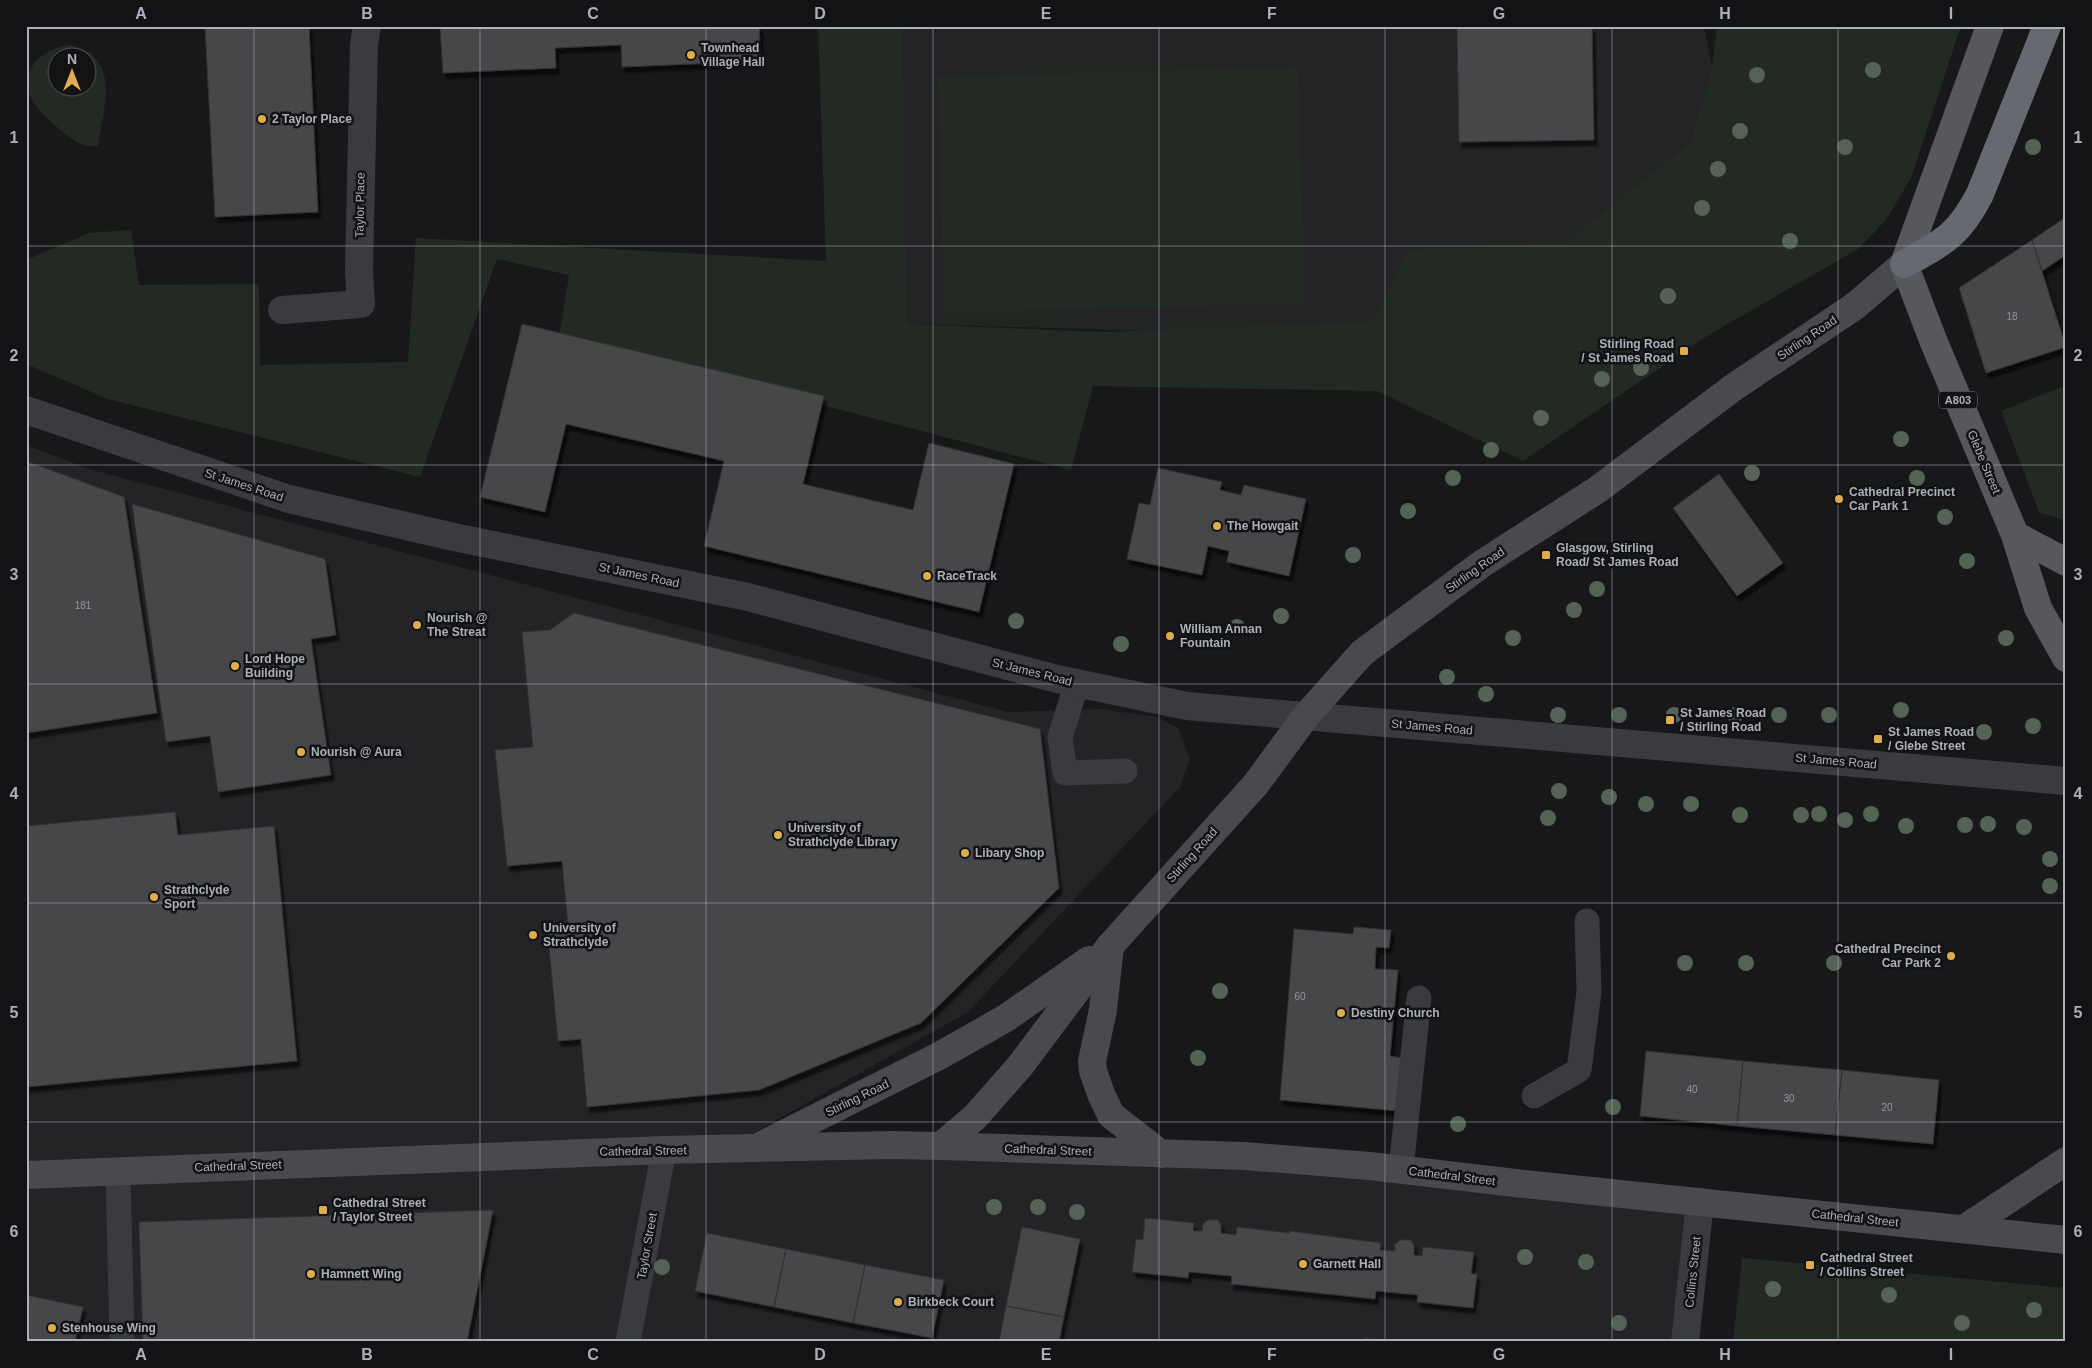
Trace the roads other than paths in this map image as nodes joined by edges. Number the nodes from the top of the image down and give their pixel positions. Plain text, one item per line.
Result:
1 (367, 26) edge
2 (1990, 26) edge
3 (2047, 26) edge
4 (1904, 264) junction
5 (282, 310) dead end
6 (26, 410) edge
7 (2015, 535) junction
8 (2066, 562) edge
9 (2066, 658) edge
10 (1077, 683) junction
11 (1306, 716) junction
12 (1125, 771) dead end
13 (2066, 781) edge
14 (1587, 920) dead end
15 (1110, 946) junction
16 (1419, 998) dead end
17 (1534, 1096) dead end
18 (941, 1146) junction
19 (754, 1149) junction
20 (664, 1150) junction
21 (1161, 1154) junction
22 (2066, 1161) edge
23 (1401, 1169) junction
24 (118, 1171) junction
25 (26, 1175) edge
26 (1700, 1202) junction
27 (1964, 1229) junction
28 (2066, 1240) edge
29 (122, 1342) edge
30 (628, 1342) edge
31 (1686, 1342) edge

1 - 5 street, Taylor Place
2 - 4 main road
3 - 4 highway
4 - 7 main road, Glebe Street / A803
4 - 11 street, Stirling Road
6 - 10 street, St James Road
7 - 8 main road
7 - 9 main road, Glebe Street / A803
10 - 11 street, St James Road
10 - 12 lane
11 - 13 street, St James Road
11 - 15 street, Stirling Road
14 - 17 lane
15 - 18 street, Stirling Road
15 - 19 street, Stirling Road
15 - 21 street
16 - 23 lane
18 - 19 street, Cathedral Street
18 - 21 street, Cathedral Street
19 - 20 street, Cathedral Street
20 - 24 street, Cathedral Street
20 - 30 lane, Taylor Street
21 - 23 street, Cathedral Street
22 - 27 street
23 - 26 street, Cathedral Street
24 - 25 street, Cathedral Street
24 - 29 lane
26 - 27 street, Cathedral Street
26 - 31 street, Collins Street
27 - 28 street, Cathedral Street

